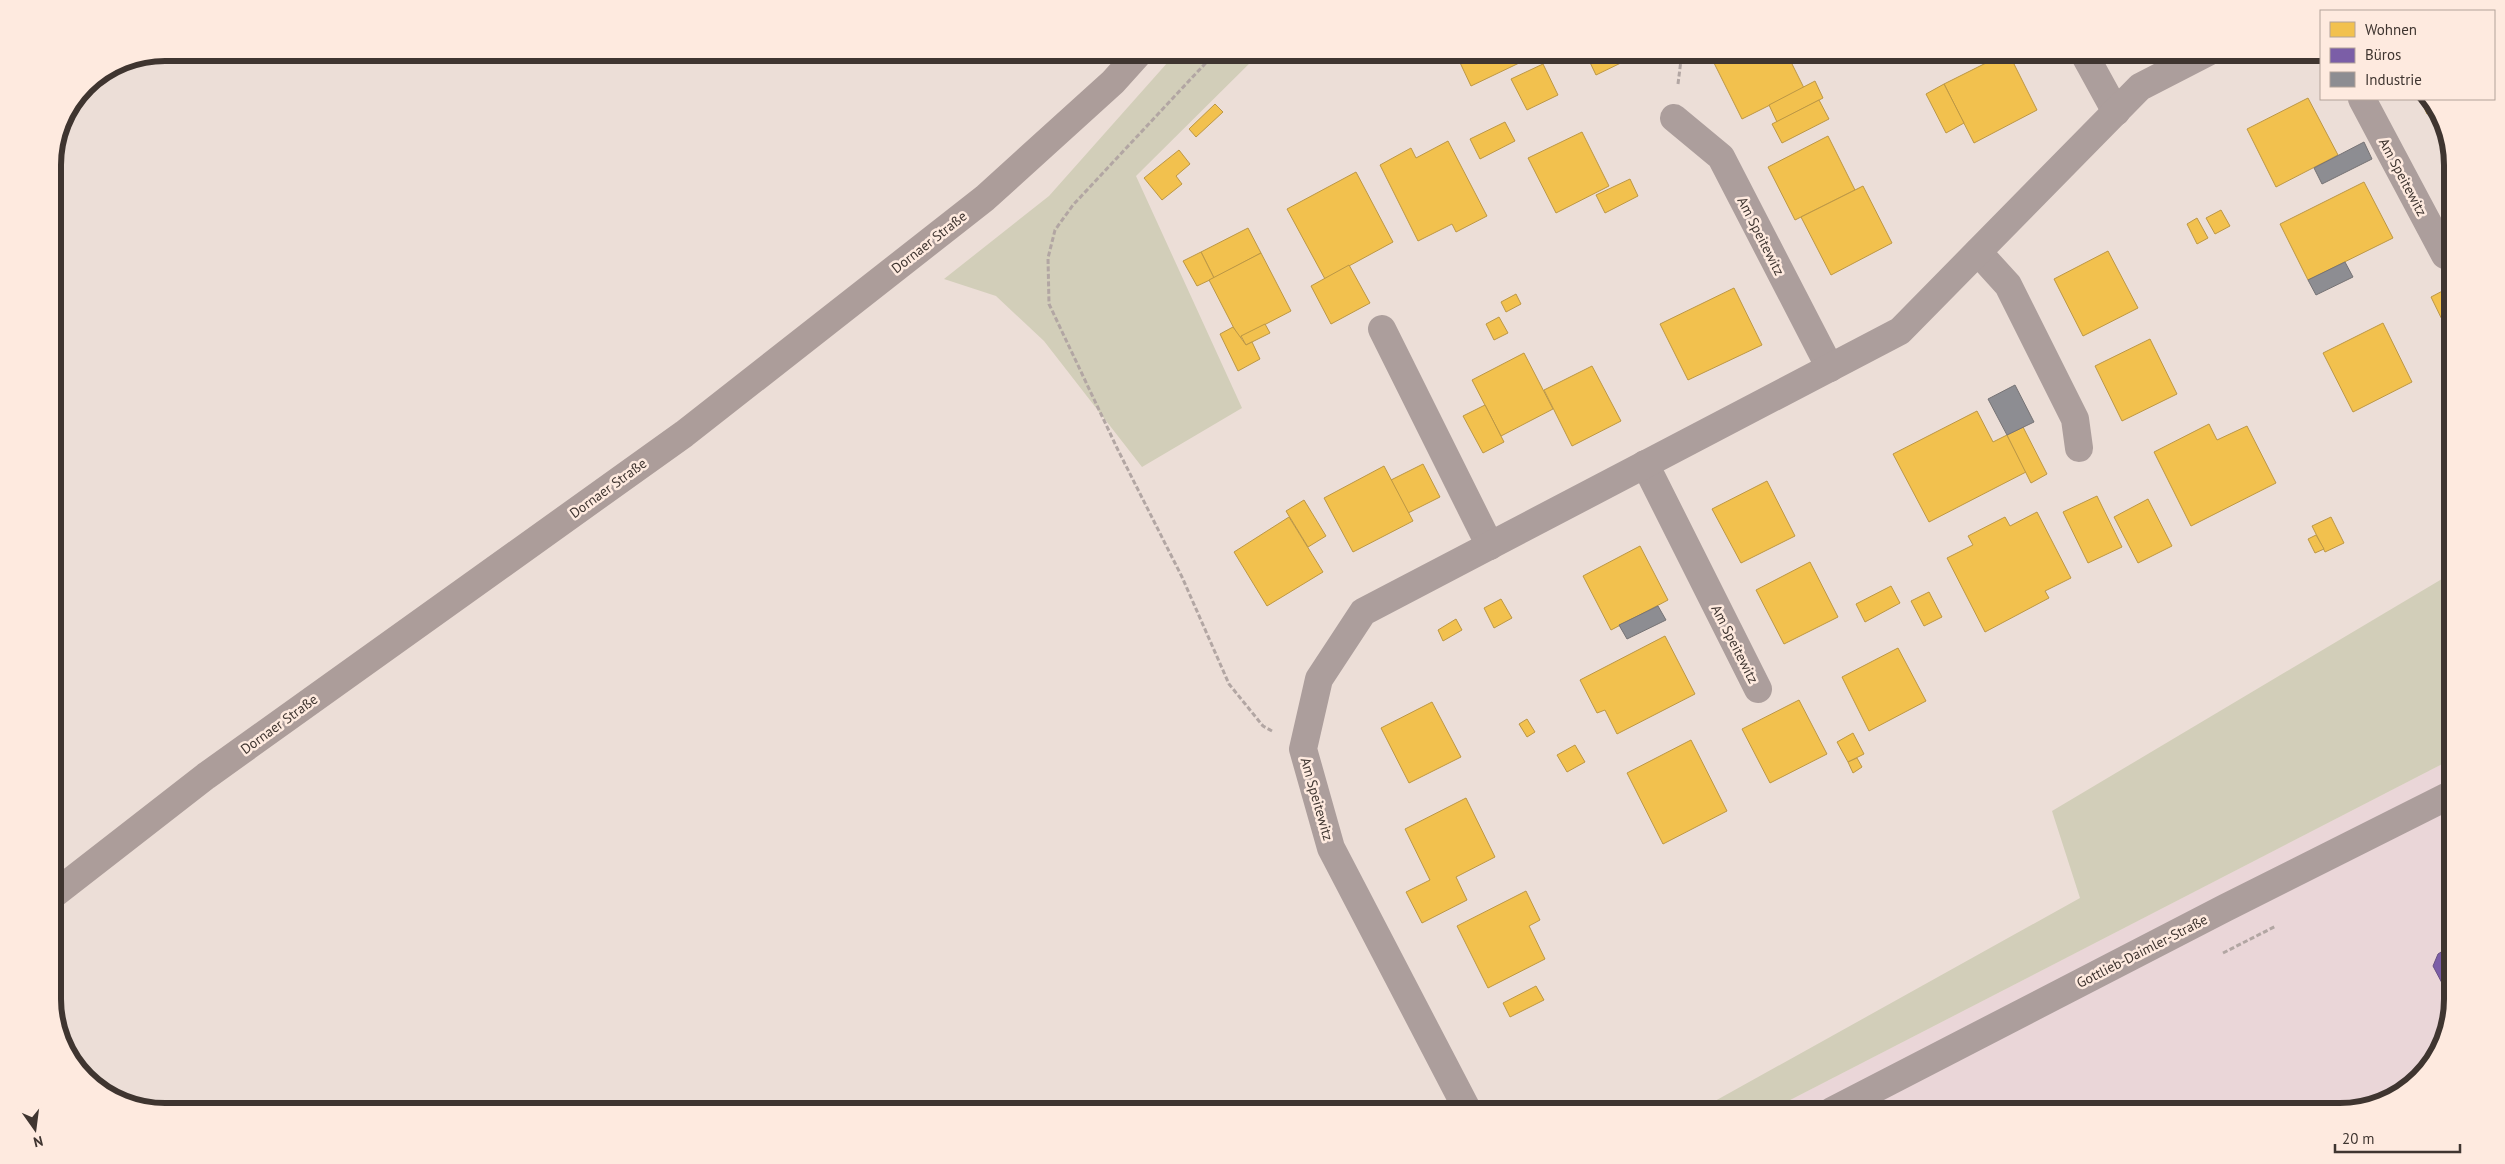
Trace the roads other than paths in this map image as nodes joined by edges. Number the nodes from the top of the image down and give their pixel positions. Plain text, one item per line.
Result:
1 (1132, 61) edge
2 (2088, 61) edge
3 (2191, 61) edge
4 (2363, 100) edge
5 (2116, 112) junction
6 (1674, 118) dead end
7 (1978, 252) junction
8 (2444, 253) edge
9 (1382, 329) dead end
10 (1830, 368) junction
11 (2080, 448) dead end
12 (1645, 464) junction
13 (1490, 546) junction
14 (1758, 689) dead end
15 (2444, 798) edge
16 (61, 889) edge
17 (1463, 1103) edge
18 (1849, 1103) edge

1 - 16 main road, Dornaer Straße
2 - 5 street
3 - 5 street, Am Speitewitz
4 - 8 street, Am Speitewitz
5 - 7 street, Am Speitewitz
6 - 10 street, Am Speitewitz
7 - 10 street, Am Speitewitz
7 - 11 street
9 - 13 street
10 - 12 street, Am Speitewitz
12 - 13 street, Am Speitewitz
12 - 14 street, Am Speitewitz
13 - 17 street, Am Speitewitz
15 - 18 street, Gottlieb-Daimler-Straße

